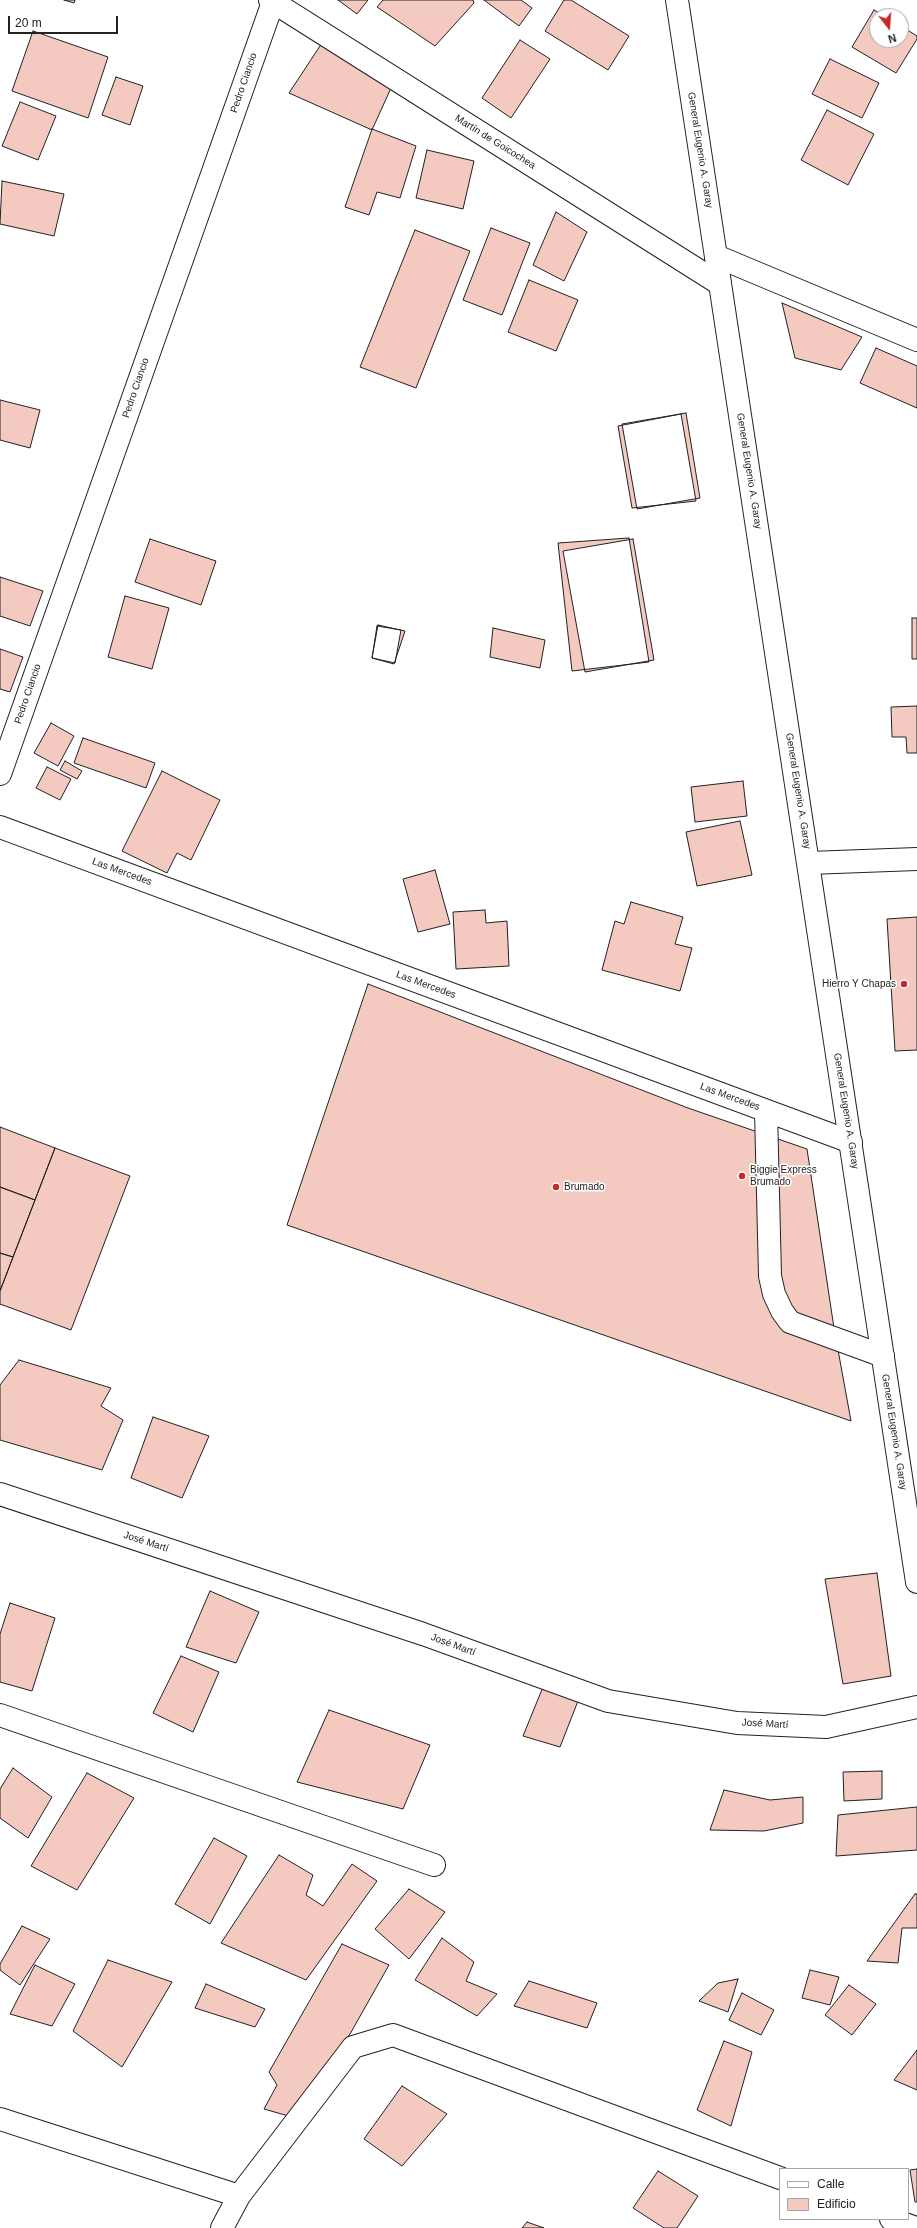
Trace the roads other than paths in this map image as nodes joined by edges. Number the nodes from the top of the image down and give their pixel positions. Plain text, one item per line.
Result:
1 (677, 0) edge
2 (271, 1) edge
3 (716, 256) junction
4 (720, 284) junction
5 (917, 340) edge
6 (0, 774) edge
7 (0, 827) edge
8 (917, 859) edge
9 (809, 863) junction
10 (766, 1111) junction
11 (851, 1142) junction
12 (883, 1356) junction
13 (0, 1494) edge
14 (917, 1582) edge
15 (917, 1707) edge
16 (0, 1716) edge
17 (434, 1865) dead end
18 (0, 2120) edge
19 (779, 2178) edge
20 (239, 2196) junction
21 (894, 2220) edge
22 (222, 2228) edge
23 (916, 2228) edge

1 - 3 street, General Eugenio A. Garay
2 - 4 street, Martín de Goicochea
2 - 6 street, Pedro Ciancio
3 - 4 street, General Eugenio A. Garay
3 - 5 street
4 - 9 street, General Eugenio A. Garay
7 - 10 street, Las Mercedes
8 - 9 street
9 - 11 street, General Eugenio A. Garay
10 - 11 street, Las Mercedes
10 - 12 street
11 - 12 street, General Eugenio A. Garay
12 - 14 street, General Eugenio A. Garay
13 - 15 street, José Martí
16 - 17 street
18 - 20 street
19 - 20 street
20 - 22 street
21 - 23 street

